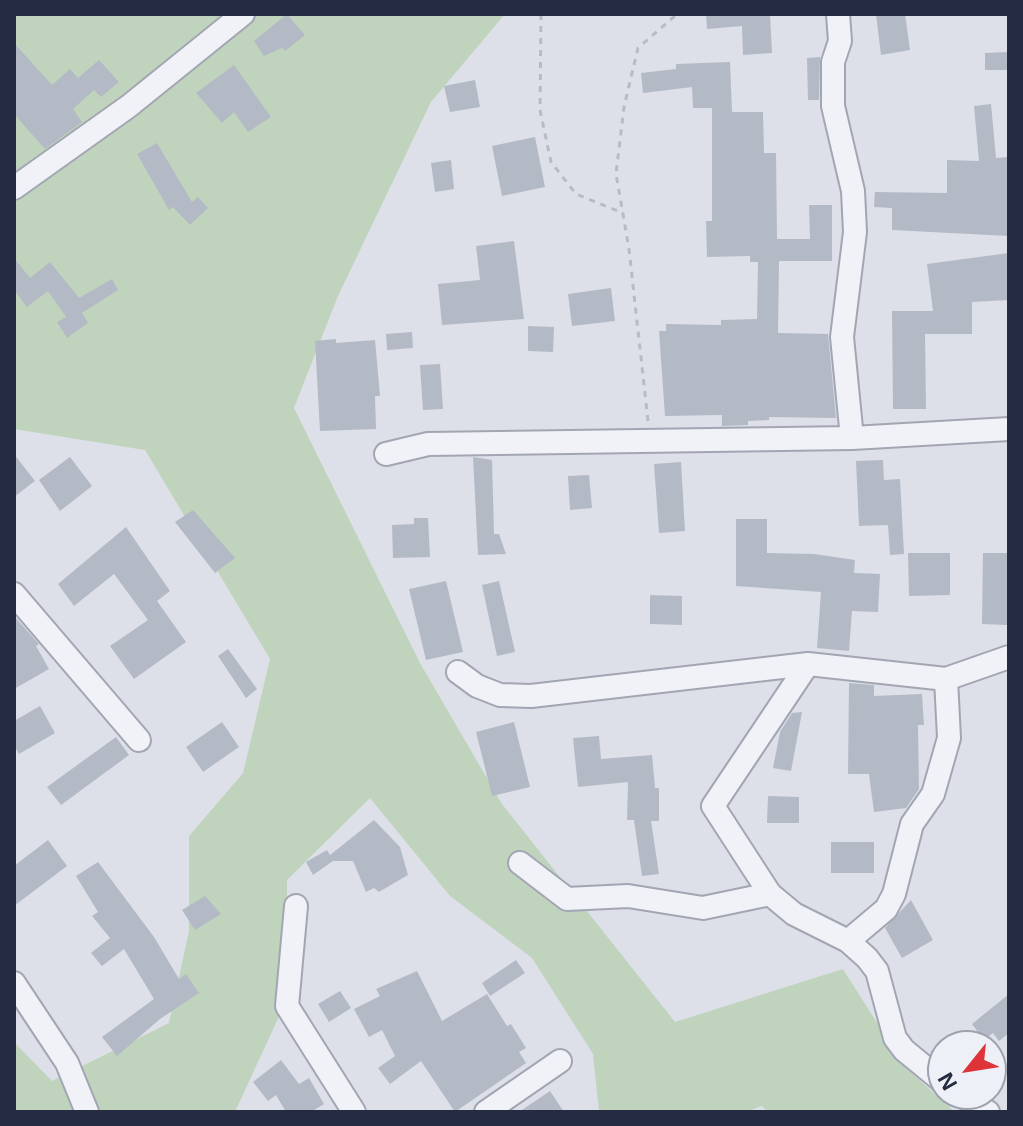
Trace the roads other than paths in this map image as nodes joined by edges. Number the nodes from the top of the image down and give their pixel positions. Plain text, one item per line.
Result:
1 (243, 14) edge
2 (838, 14) edge
3 (14, 188) edge
4 (1009, 429) edge
5 (852, 438) junction
6 (386, 454) dead end
7 (14, 594) edge
8 (1009, 657) edge
9 (808, 664) junction
10 (458, 672) dead end
11 (946, 679) junction
12 (139, 740) dead end
13 (520, 863) dead end
14 (770, 894) junction
15 (296, 906) dead end
16 (848, 941) junction
17 (14, 983) edge
18 (560, 1061) dead end
19 (927, 1069) edge
20 (87, 1112) edge
21 (354, 1112) edge
22 (486, 1112) edge

1 - 3 street
2 - 5 street
4 - 5 street
5 - 6 street
7 - 12 street
8 - 11 street
9 - 10 street
9 - 11 street
9 - 14 street
11 - 16 street
13 - 14 street
14 - 16 street
15 - 21 street
16 - 19 street
17 - 20 street
18 - 22 street

